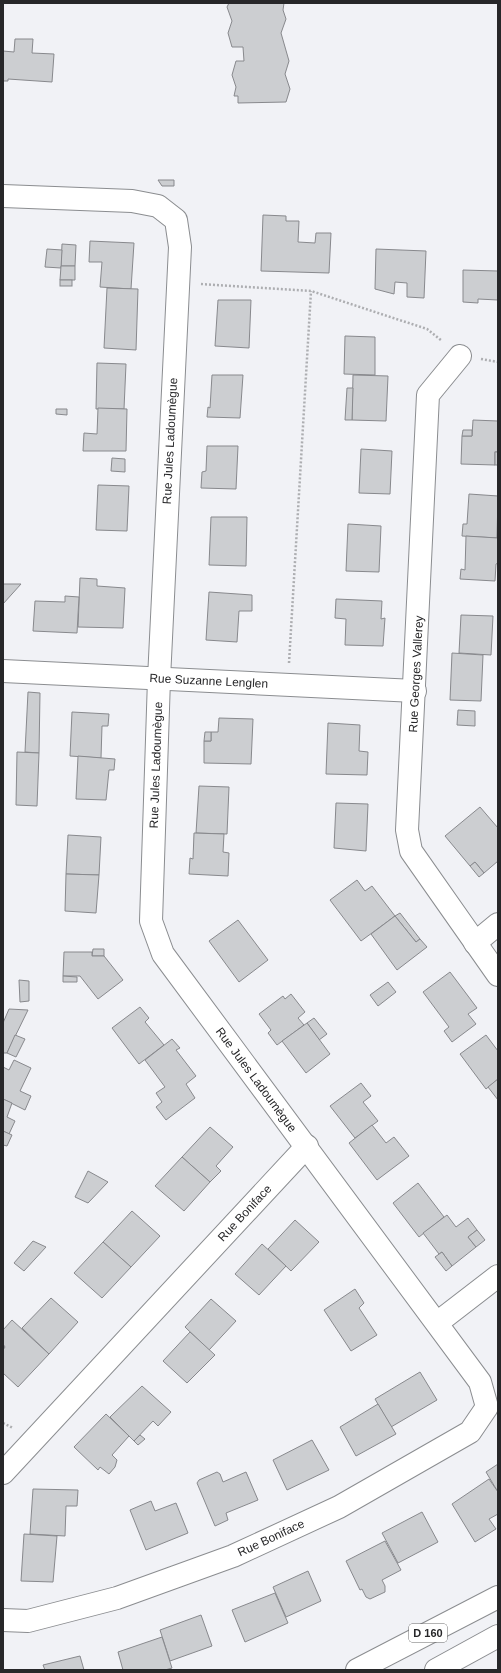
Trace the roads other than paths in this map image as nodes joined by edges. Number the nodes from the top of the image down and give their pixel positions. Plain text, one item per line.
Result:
1 (3, 196) edge
2 (460, 356) road end
3 (3, 671) edge
4 (159, 679) junction
5 (415, 691) junction
6 (498, 924) edge
7 (475, 943) junction
8 (498, 975) edge
9 (307, 1146) junction
10 (498, 1276) edge
11 (437, 1323) junction
12 (480, 1382) joint
13 (3, 1474) edge
14 (498, 1597) edge
15 (3, 1620) edge
16 (498, 1636) edge
17 (357, 1670) edge
18 (436, 1670) edge

1 - 4 street, Rue Jules Ladoumègue
2 - 5 street, Rue Georges Vallerey
3 - 4 street, Rue Suzanne Lenglen
4 - 5 street, Rue Suzanne Lenglen
4 - 9 street, Rue Jules Ladoumègue
5 - 7 street, Rue Georges Vallerey
6 - 7 street
7 - 8 street, Rue Georges Vallerey
9 - 11 street, Rue Jules Ladoumègue
9 - 13 street, Rue Boniface
10 - 11 street
11 - 12 street, Rue Jules Ladoumègue
12 - 15 street, Rue Boniface
14 - 17 street, D 160
16 - 18 street

